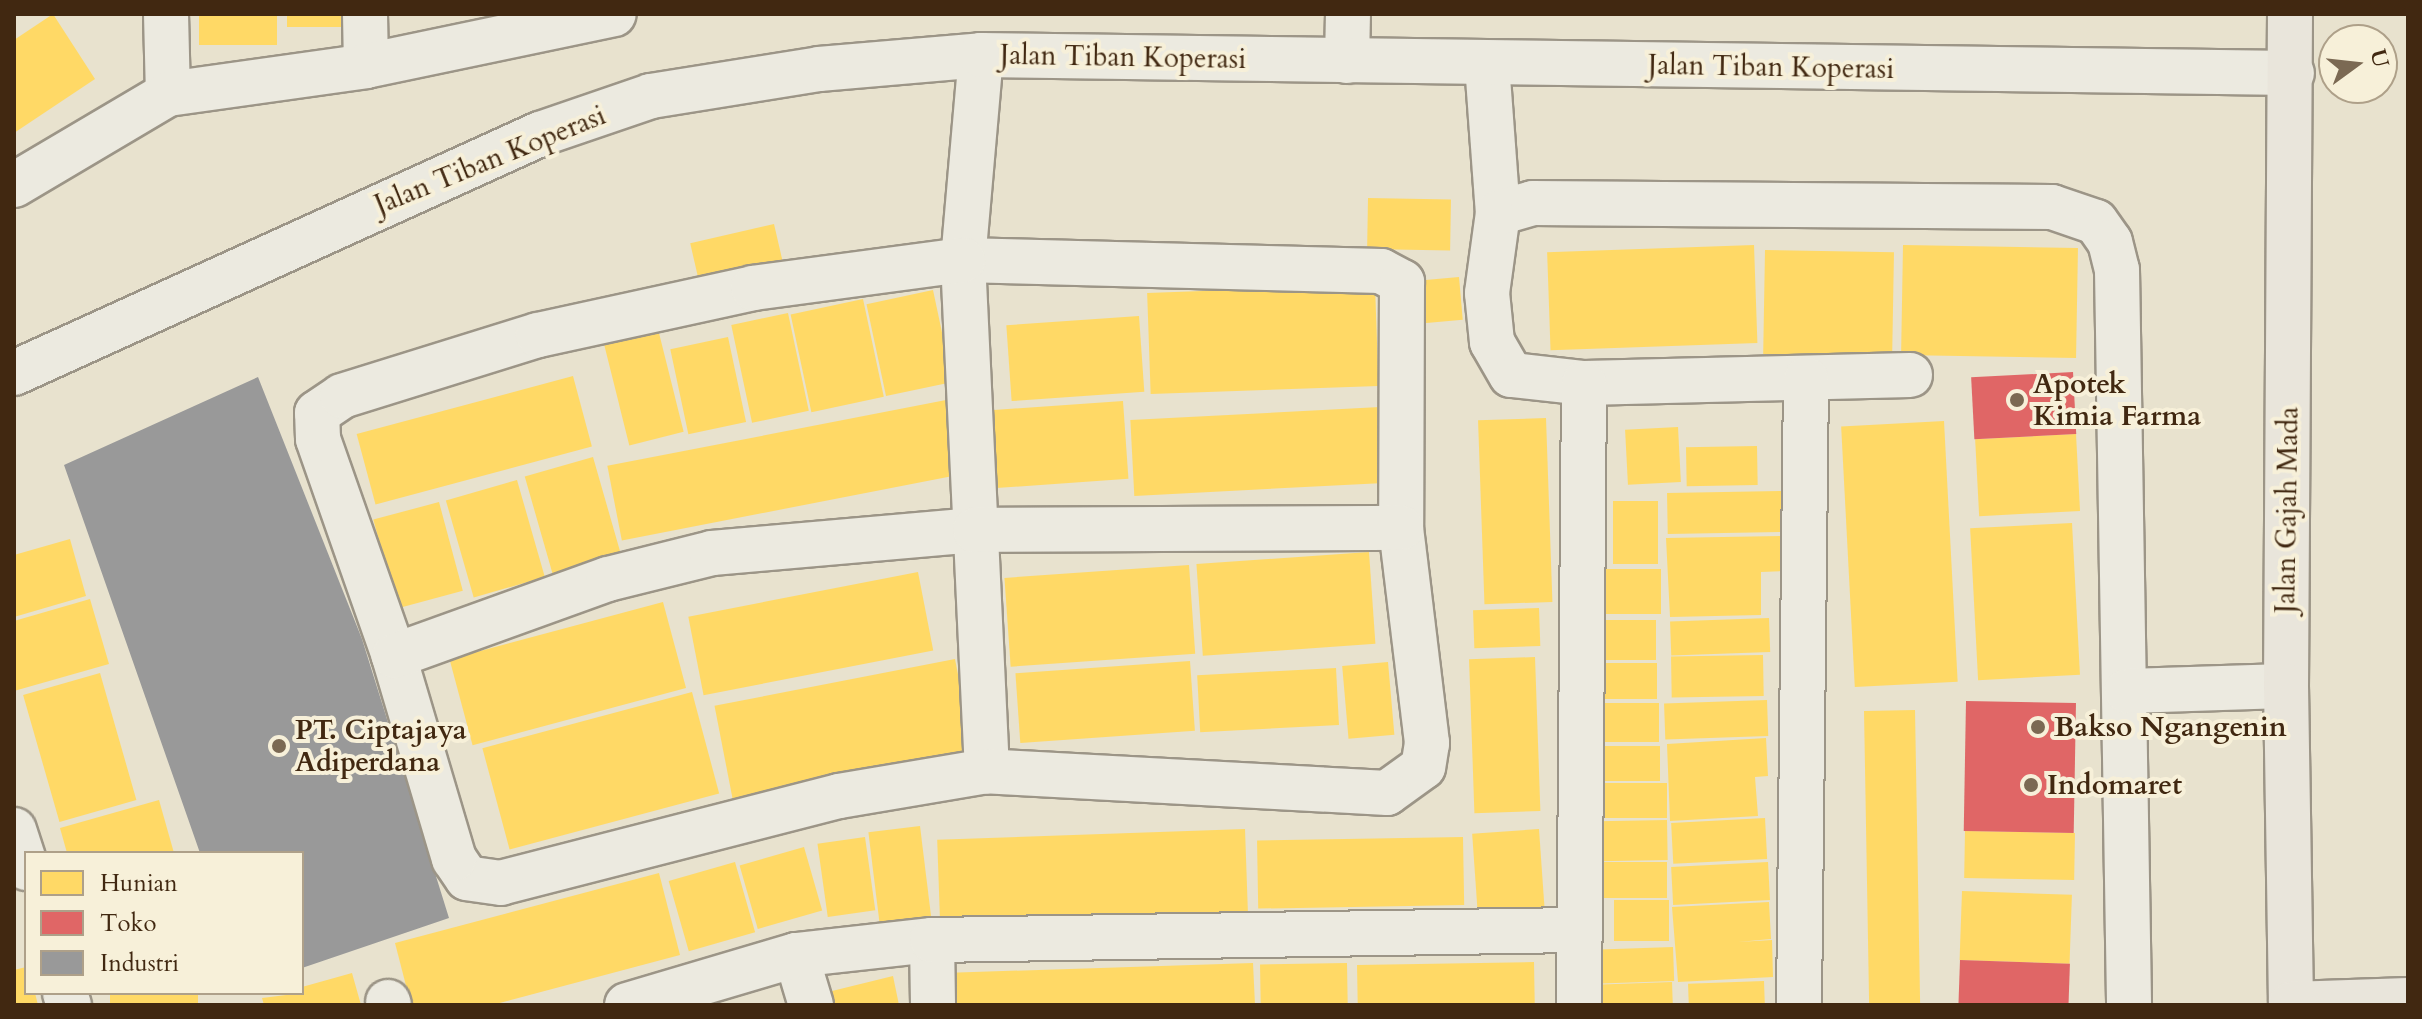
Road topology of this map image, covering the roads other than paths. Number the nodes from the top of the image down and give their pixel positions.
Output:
1 (166, 14) edge
2 (365, 14) edge
3 (614, 14) edge
4 (1348, 14) edge
5 (2290, 14) edge
6 (548, 21) edge
7 (981, 55) junction
8 (1347, 61) junction
9 (1487, 64) junction
10 (366, 66) junction
11 (2292, 73) junction
12 (168, 94) junction
13 (14, 185) edge
14 (1498, 213) junction
15 (963, 260) junction
16 (14, 373) edge
17 (1910, 375) dead end
18 (1806, 379) junction
19 (1584, 383) junction
20 (1401, 528) junction
21 (975, 530) junction
22 (394, 656) junction
23 (2286, 686) junction
24 (2127, 691) junction
25 (987, 771) junction
26 (14, 830) edge
27 (24, 862) edge
28 (1578, 930) junction
29 (932, 940) junction
30 (796, 955) junction
31 (2408, 1000) edge
32 (627, 1005) edge
33 (811, 1005) edge
34 (933, 1005) edge
35 (1579, 1005) edge
36 (1799, 1005) edge
37 (2129, 1005) edge
38 (2291, 1005) edge

1 - 12 street
2 - 10 street
3 - 6 street
4 - 8 street
5 - 11 highway, Jalan Gajah Mada
6 - 10 street
7 - 8 street, Jalan Tiban Koperasi
7 - 15 street
7 - 16 street, Jalan Tiban Koperasi
8 - 9 street, Jalan Tiban Koperasi
9 - 11 street, Jalan Tiban Koperasi
9 - 14 street
10 - 12 street
11 - 23 highway, Jalan Gajah Mada
12 - 13 street
14 - 19 street
14 - 24 street
15 - 20 street
15 - 21 street
15 - 22 street
17 - 18 street
18 - 19 street
18 - 36 street
19 - 28 street
20 - 21 street
20 - 25 street
21 - 22 street
21 - 25 street
22 - 25 street
23 - 24 street
23 - 38 highway, Jalan Gajah Mada
24 - 37 street
26 - 27 street
28 - 29 street
28 - 35 street
29 - 30 street
29 - 34 street
30 - 32 street
30 - 33 street
31 - 38 highway

